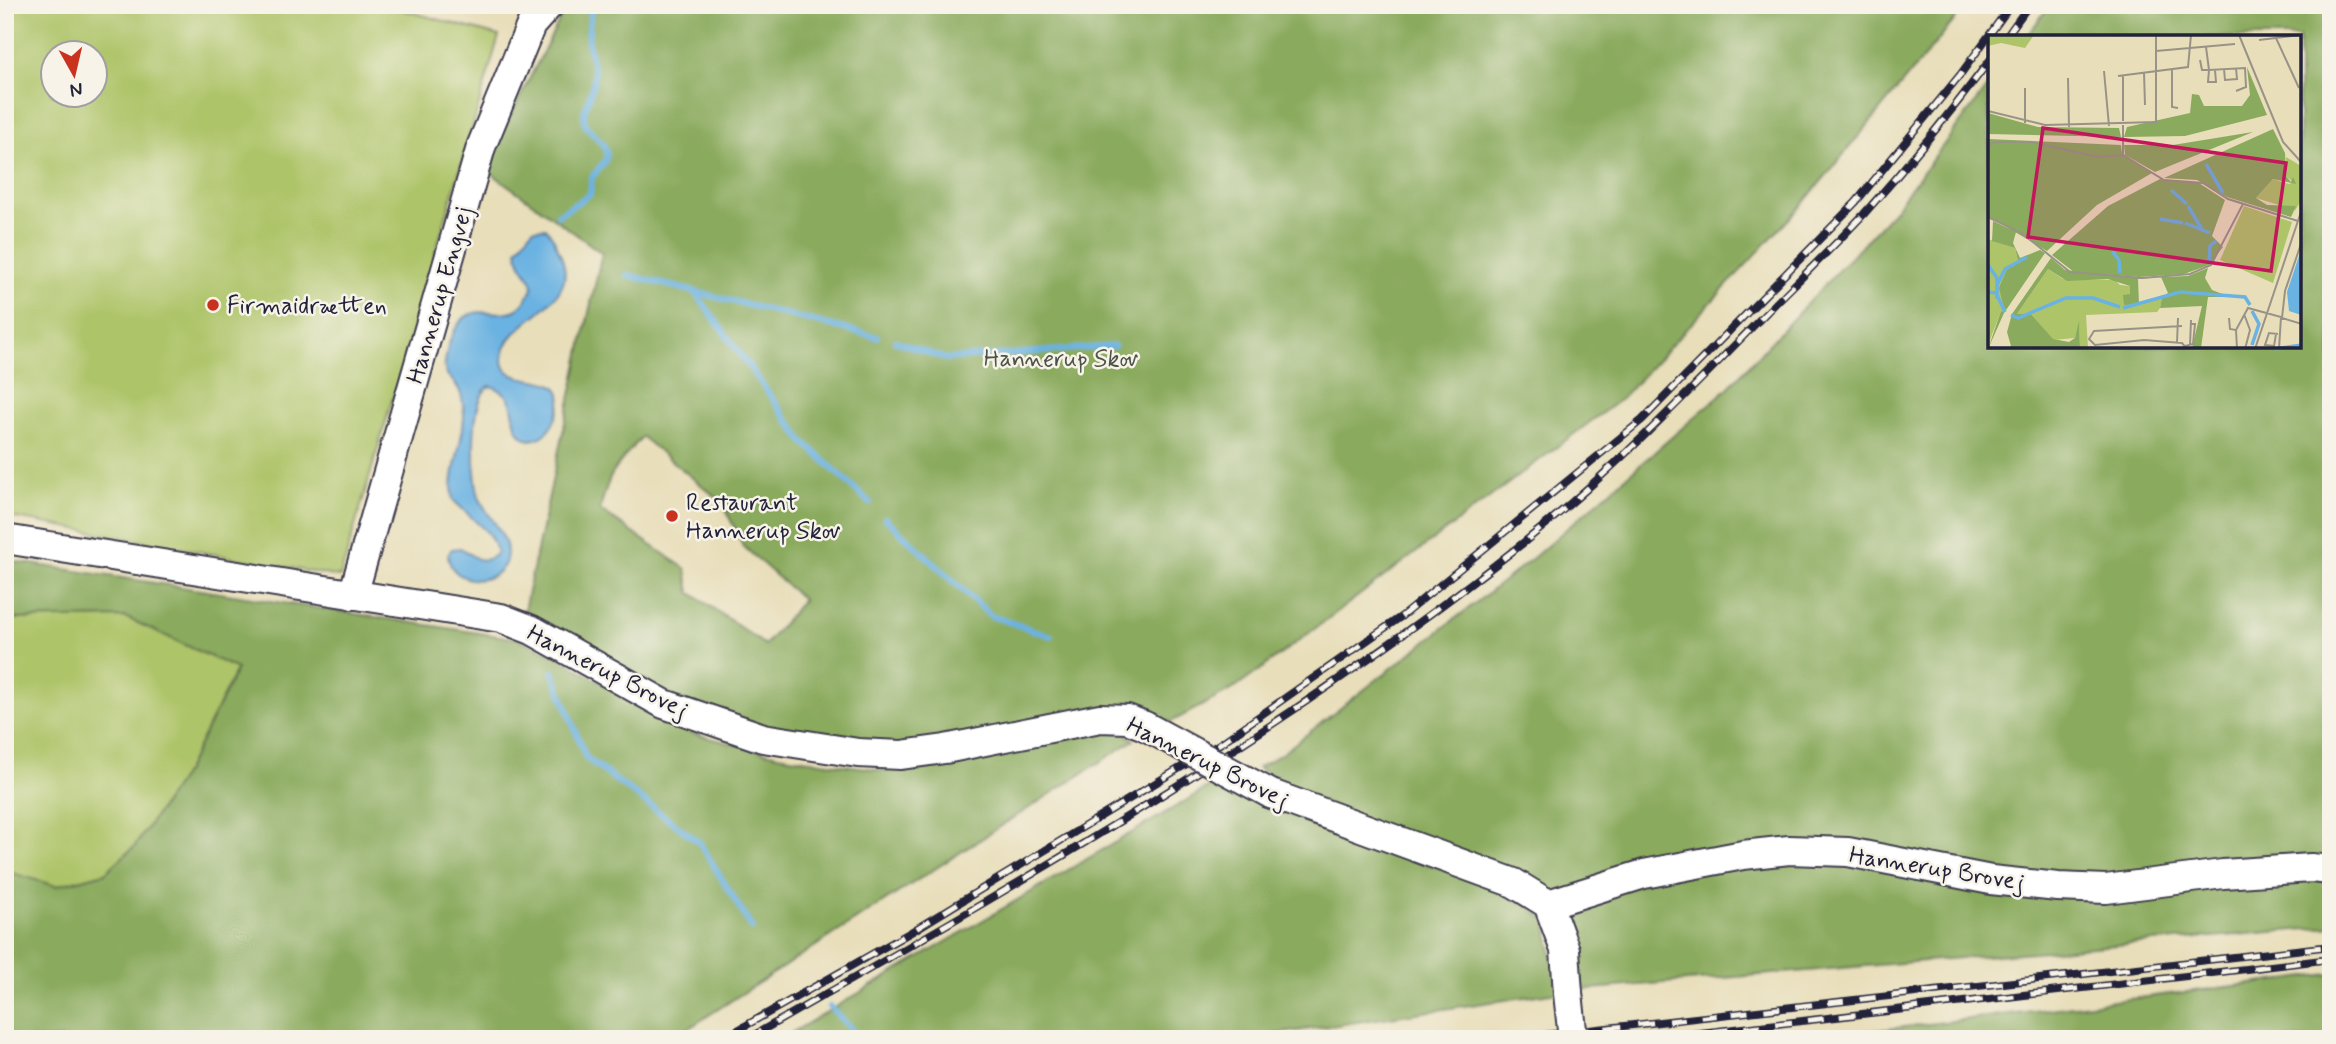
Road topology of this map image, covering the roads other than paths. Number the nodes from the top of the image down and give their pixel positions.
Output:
1 (549, 5) edge
2 (5, 539) edge
3 (353, 595) junction
4 (2331, 870) edge
5 (1549, 904) junction
6 (1573, 1039) edge

1 - 3 street, Hannerup Engvej
2 - 3 street, Hannerup Brovej
3 - 5 street, Hannerup Brovej, bridge
4 - 5 street, Hannerup Brovej
5 - 6 street, bridge

